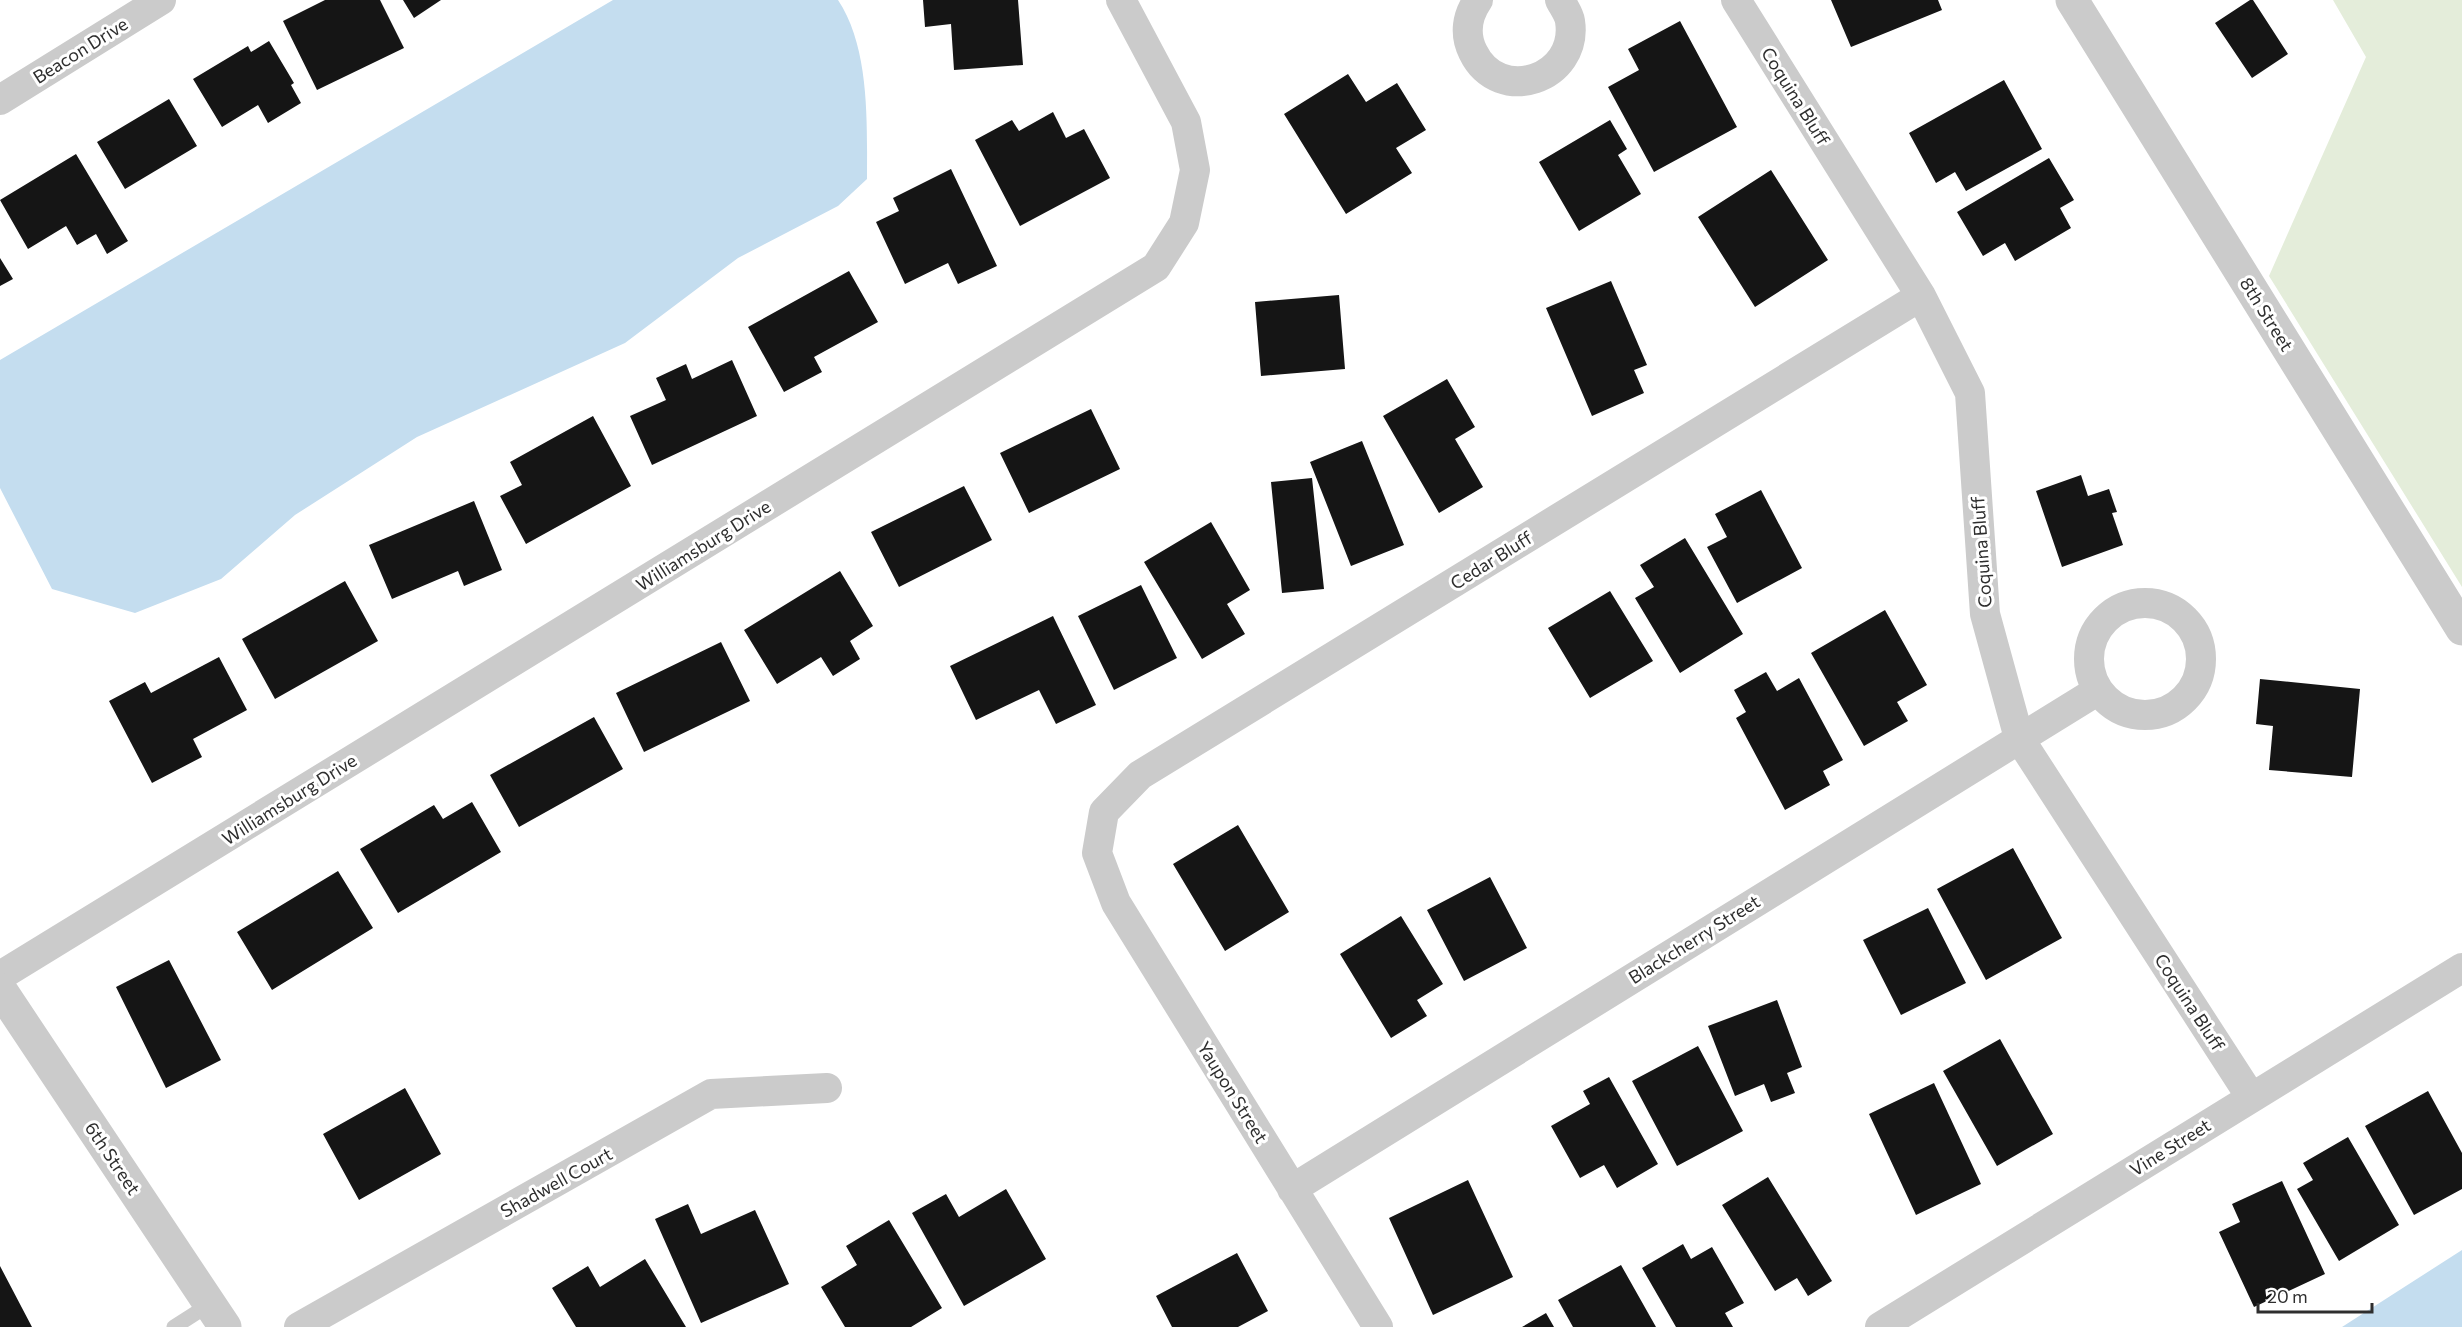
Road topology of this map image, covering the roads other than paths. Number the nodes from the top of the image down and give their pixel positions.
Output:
1 (161, 0) edge
2 (1122, 0) edge
3 (1478, 0) edge
4 (1560, 0) edge
5 (1736, 0) edge
6 (2072, 0) edge
7 (0, 100) edge
8 (1921, 296) junction
9 (2462, 628) edge
10 (2097, 691) dead end
11 (2019, 738) junction
12 (1097, 853) joint
13 (2462, 968) edge
14 (0, 976) edge
15 (0, 989) edge
16 (826, 1088) dead end
17 (2251, 1097) junction
18 (1292, 1189) junction
19 (218, 1316) edge
20 (174, 1327) edge
21 (299, 1327) edge
22 (1377, 1327) edge
23 (1880, 1327) edge

1 - 7 street, Beacon Drive
2 - 14 street, Williamsburg Drive
3 - 4 street
5 - 8 street, Coquina Bluff
6 - 9 street, 8th Street
8 - 11 street, Coquina Bluff
8 - 12 street, Cedar Bluff
10 - 11 street, Blackcherry Street
11 - 17 street, Coquina Bluff
11 - 18 street, Blackcherry Street
12 - 18 street, Yaupon Street
13 - 17 street, Vine Street
15 - 19 street, 6th Street
16 - 21 street, Shadwell Court
17 - 23 street, Vine Street
18 - 22 street, Yaupon Street
19 - 20 lane

